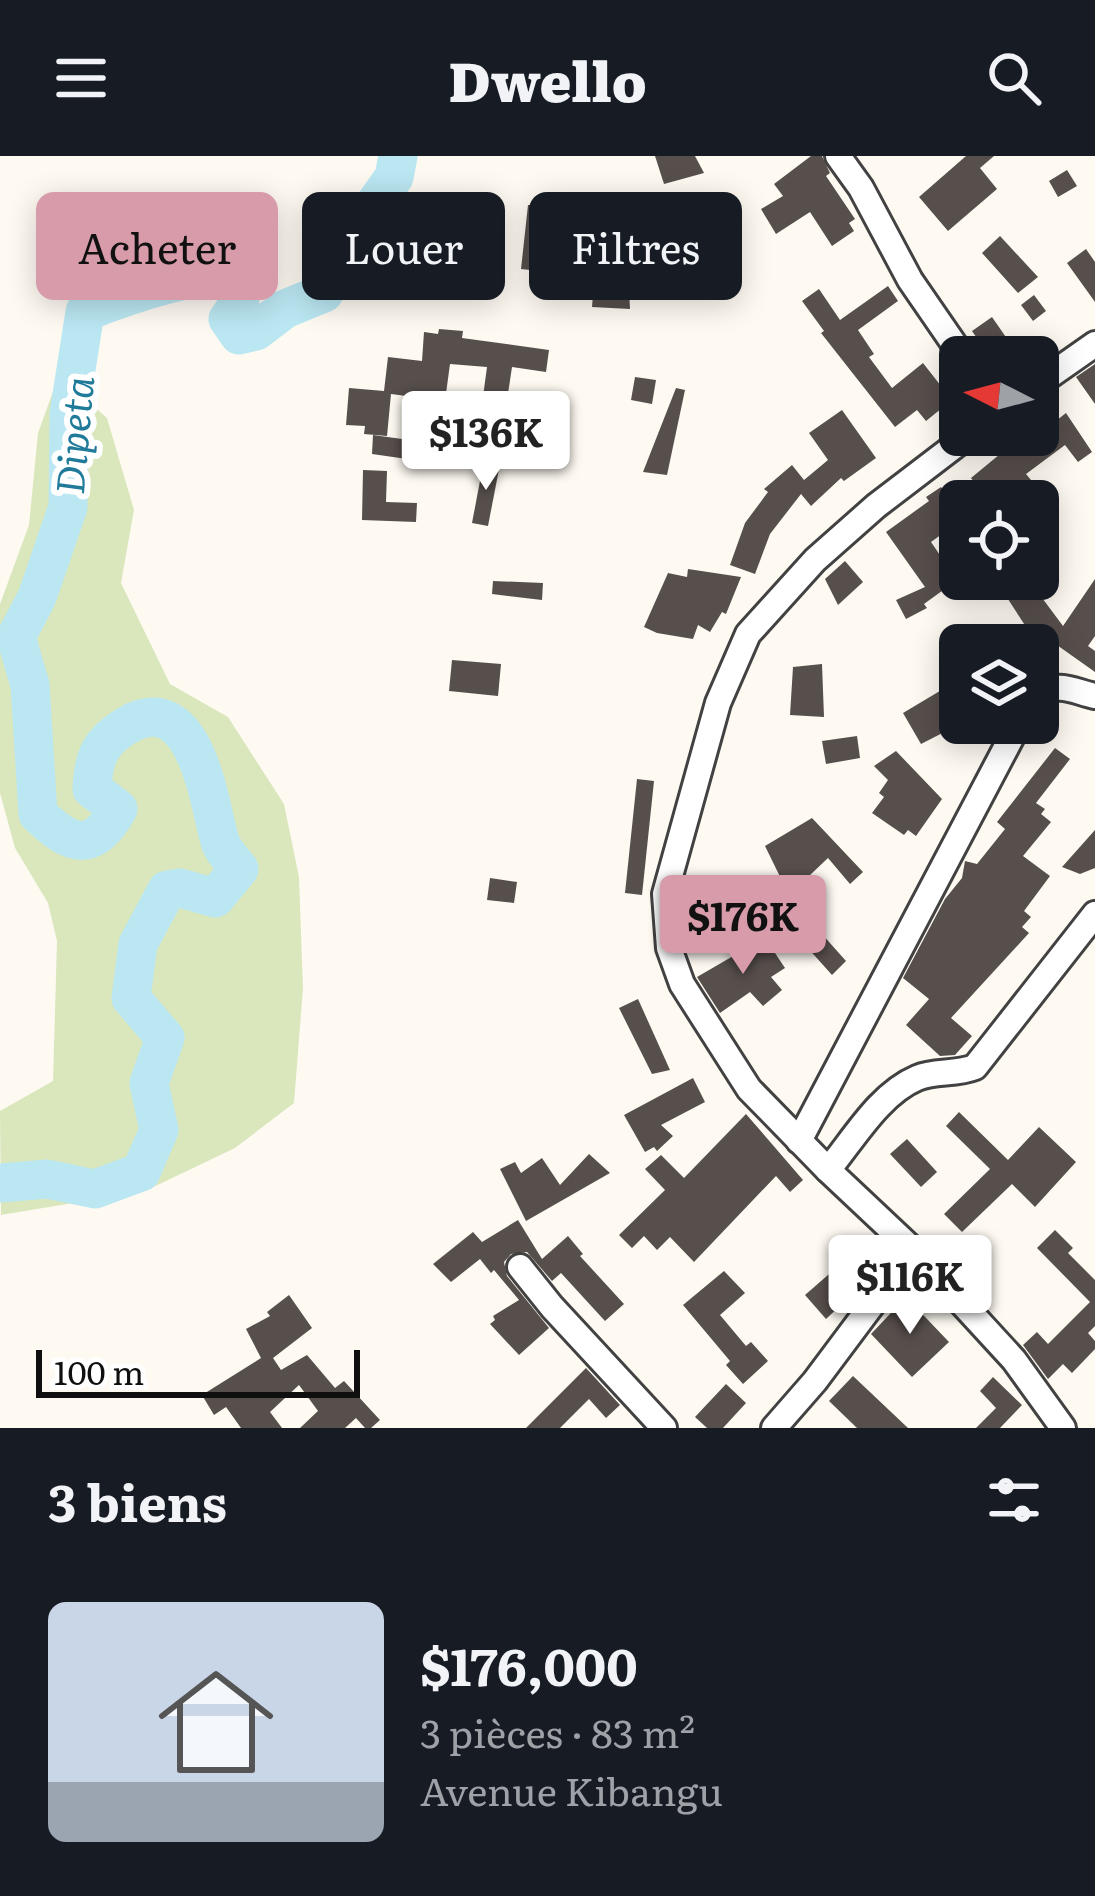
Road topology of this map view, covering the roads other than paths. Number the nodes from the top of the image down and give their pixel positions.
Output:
1 (838, 156) edge
2 (949, 336) edge
3 (1095, 344) edge
4 (1059, 370) edge
5 (941, 456) edge
6 (1059, 686) edge
7 (1095, 696) edge
8 (1008, 744) edge
9 (1095, 914) edge
10 (799, 1141) junction
11 (828, 1171) junction
12 (913, 1250) junction
13 (520, 1267) dead end
14 (664, 1428) edge
15 (773, 1428) edge
16 (1063, 1428) edge

1 - 2 street
3 - 4 street
5 - 10 street
6 - 7 street
8 - 10 street
9 - 11 street
10 - 11 street
11 - 12 street
12 - 15 street
12 - 16 street
13 - 14 street

